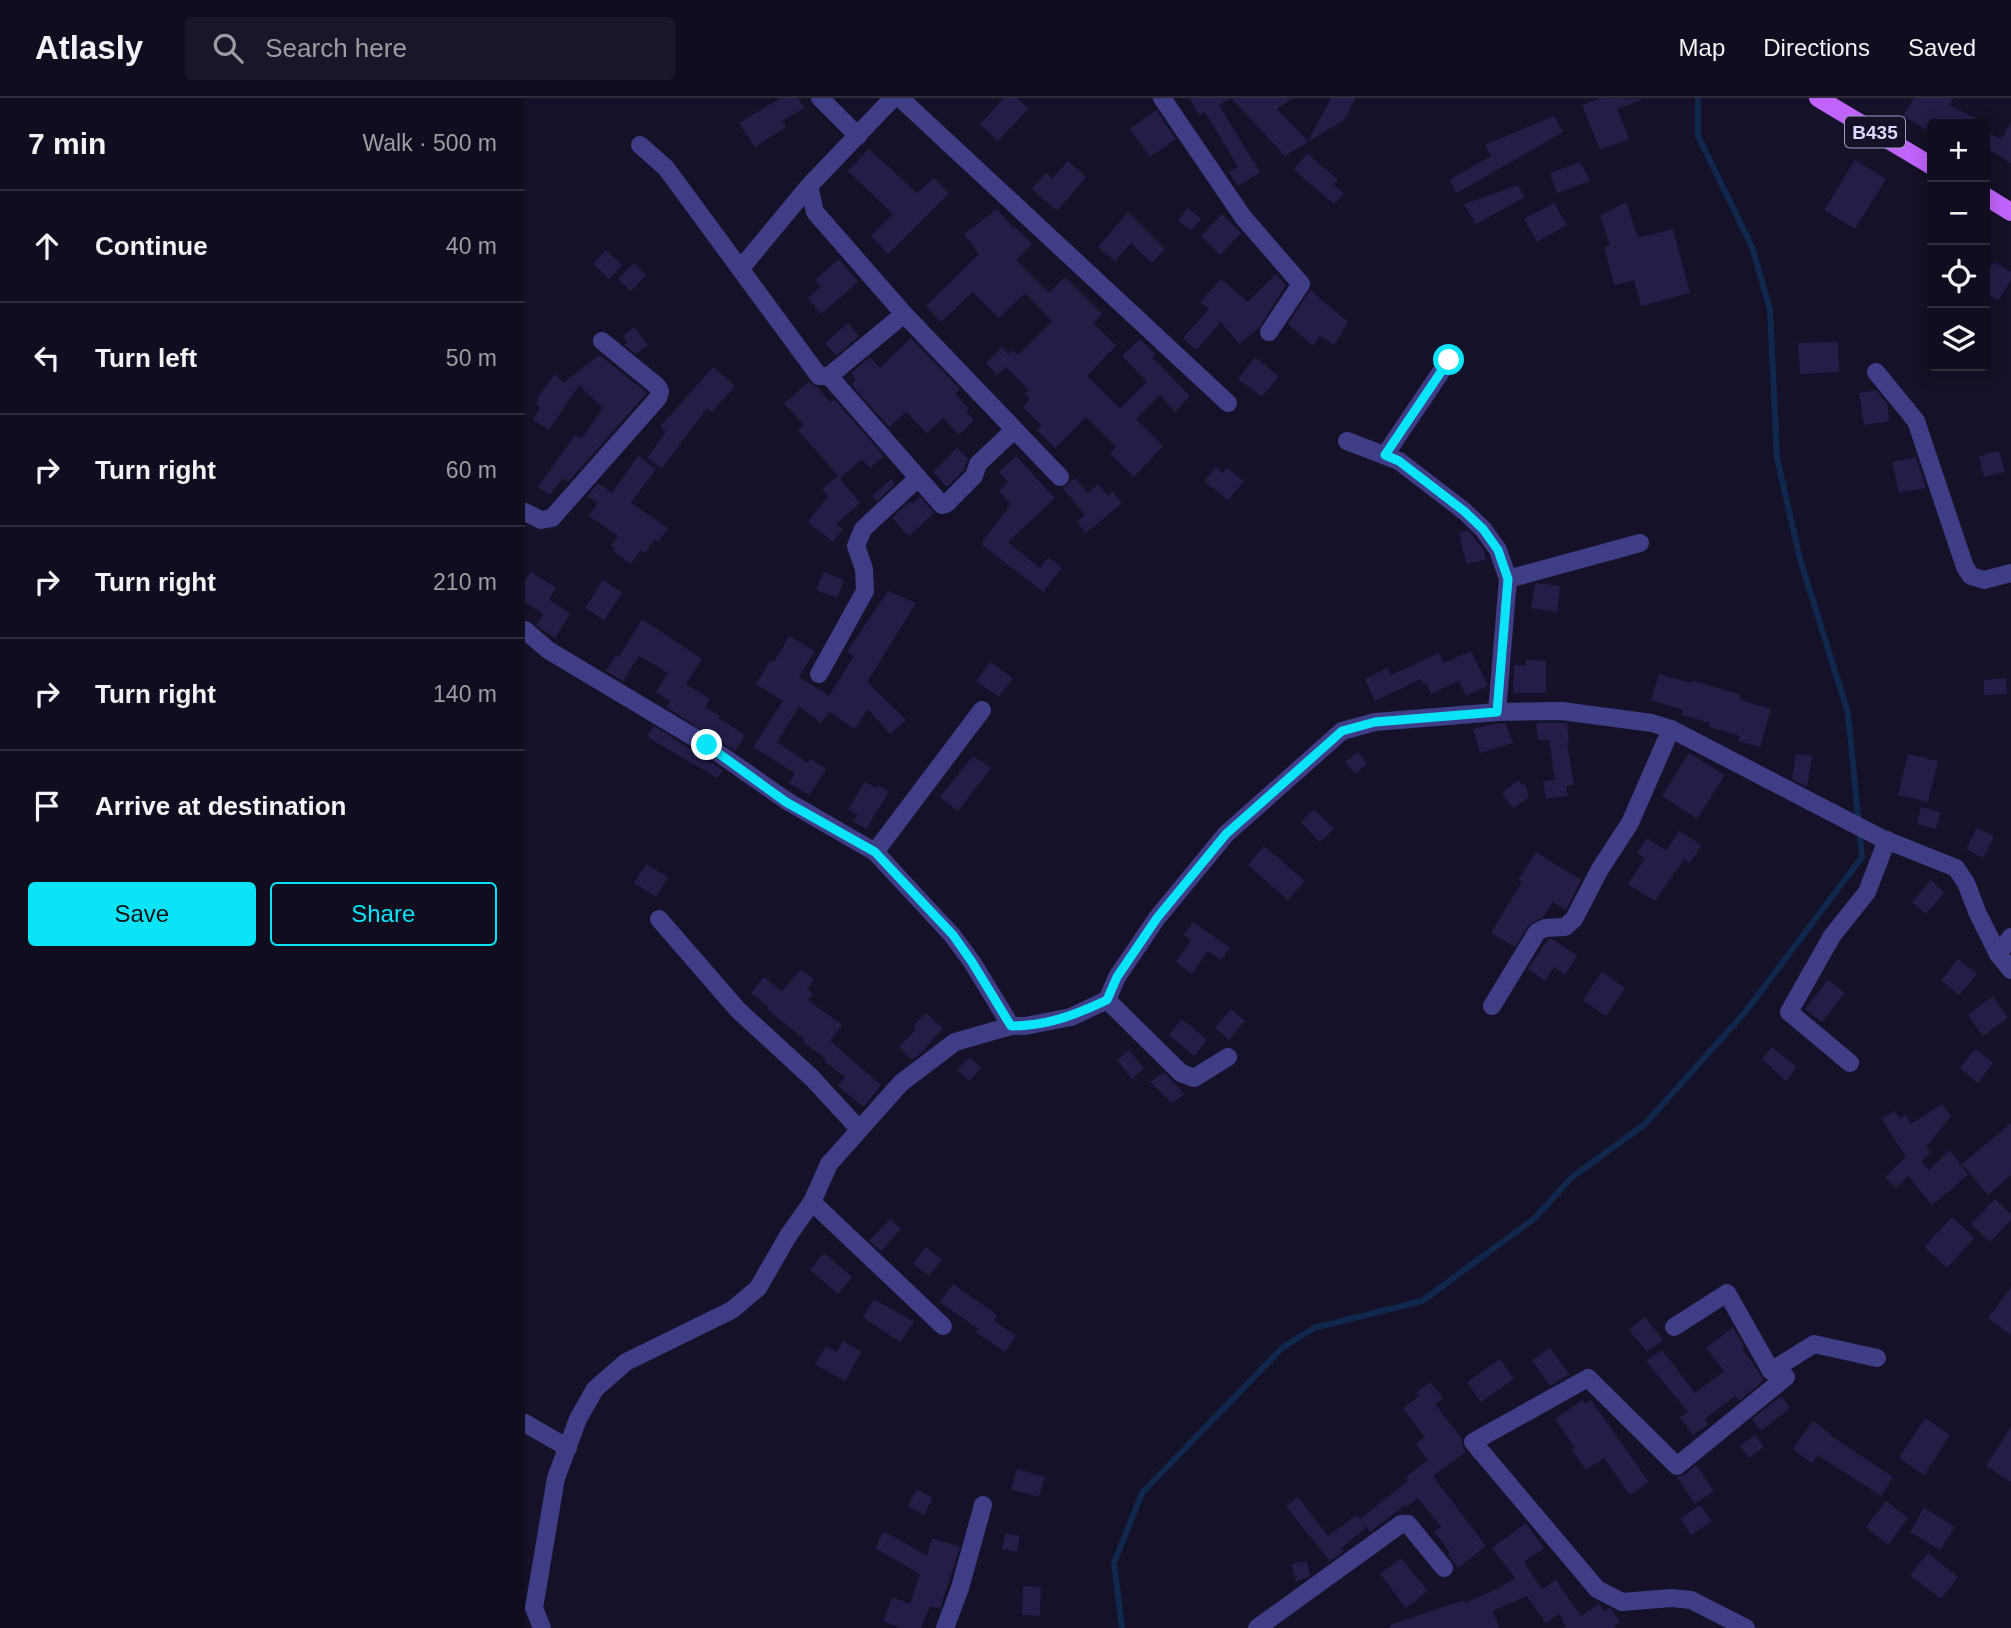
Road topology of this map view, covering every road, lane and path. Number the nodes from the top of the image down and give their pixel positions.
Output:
1 (820, 98) edge
2 (893, 98) edge
3 (900, 98) edge
4 (1163, 98) edge
5 (1818, 98) edge
6 (858, 136) junction
7 (640, 145) dead end
8 (1927, 163) edge
9 (809, 186) junction
10 (1990, 199) edge
11 (2011, 212) edge
12 (742, 269) junction
13 (904, 314) junction
14 (1269, 332) dead end
15 (602, 341) dead end
16 (1449, 360) dead end
17 (1876, 372) dead end
18 (829, 376) junction
19 (1228, 403) dead end
20 (1014, 430) junction
21 (1347, 441) dead end
22 (1385, 455) junction
23 (1060, 477) dead end
24 (917, 479) junction
25 (525, 512) edge
26 (1640, 543) dead end
27 (2011, 573) edge
28 (1508, 579) junction
29 (525, 629) edge
30 (819, 674) dead end
31 (982, 710) dead end
32 (1497, 712) junction
33 (1671, 729) junction
34 (1884, 839) junction
35 (875, 852) junction
36 (659, 919) dead end
37 (2011, 937) edge
38 (1998, 954) junction
39 (2011, 970) edge
40 (1107, 1000) junction
41 (1492, 1006) dead end
42 (1011, 1026) junction
43 (1228, 1058) dead end
44 (1850, 1063) dead end
45 (859, 1129) junction
46 (812, 1202) junction
47 (943, 1326) dead end
48 (1674, 1327) dead end
49 (1877, 1358) dead end
50 (1771, 1371) junction
51 (525, 1423) edge
52 (568, 1448) junction
53 (983, 1505) dead end
54 (1444, 1568) dead end
55 (542, 1628) edge
56 (945, 1628) edge
57 (1257, 1628) edge
58 (1745, 1628) edge

1 - 6 street
2 - 6 street
3 - 19 street
4 - 14 street
5 - 8 main road, B435
6 - 9 street
7 - 12 street
9 - 12 street
9 - 13 street
10 - 11 main road
12 - 18 street
13 - 18 street
13 - 20 street
15 - 25 street
16 - 22 street
17 - 27 street
18 - 24 street
20 - 23 street
20 - 24 street
21 - 22 street
22 - 28 street
24 - 30 street
26 - 28 street
28 - 32 street
29 - 35 street
31 - 35 street
32 - 33 street
32 - 40 street
33 - 34 street
33 - 41 street
34 - 38 street
34 - 44 street
35 - 42 street
36 - 45 street
37 - 38 street
38 - 39 street
40 - 42 street
40 - 43 street
42 - 45 street
45 - 46 street
46 - 47 street
46 - 52 street
48 - 50 street
49 - 50 street
50 - 58 street
51 - 52 street
52 - 55 street
53 - 56 street
54 - 57 street

